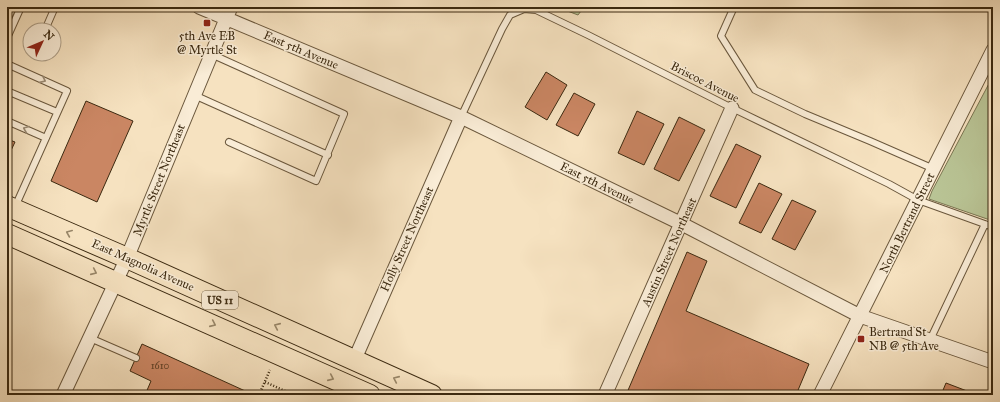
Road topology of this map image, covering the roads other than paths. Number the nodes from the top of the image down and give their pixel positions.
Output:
1 (13, 7) edge
2 (21, 7) edge
3 (55, 7) edge
4 (199, 7) edge
5 (731, 8) edge
6 (228, 13) edge
7 (7, 20) edge
8 (48, 22) edge
9 (7, 38) edge
10 (993, 50) edge
11 (211, 54) junction
12 (7, 64) edge
13 (7, 90) edge
14 (194, 95) junction
15 (732, 108) junction
16 (57, 112) junction
17 (460, 117) junction
18 (7, 121) edge
19 (46, 138) junction
20 (229, 142) dead end
21 (328, 155) junction
22 (934, 169) junction
23 (918, 200) junction
24 (11, 208) edge
25 (682, 224) junction
26 (985, 224) junction
27 (993, 227) edge
28 (7, 234) edge
29 (127, 258) junction
30 (116, 282) junction
31 (860, 316) junction
32 (90, 338) junction
33 (930, 340) junction
34 (136, 358) dead end
35 (354, 361) junction
36 (993, 362) edge
37 (63, 395) edge
38 (370, 395) edge
39 (432, 395) edge
40 (605, 395) edge
41 (820, 395) edge

1 - 7 lane
2 - 9 lane
3 - 8 lane
4 - 6 street, East 5th Avenue
5 - 22 lane
6 - 11 street, Myrtle Street Northeast
6 - 17 street, East 5th Avenue
10 - 22 street, North Bertrand Street
11 - 14 street, Myrtle Street Northeast
11 - 21 lane
12 -> 16 lane
13 - 16 lane
14 - 21 lane
14 - 29 street, Myrtle Street Northeast
15 - 17 lane, Briscoe Avenue
15 - 23 lane, Briscoe Avenue
15 - 25 street, Austin Street Northeast
16 - 19 lane
17 - 25 street, East 5th Avenue
17 - 35 street, Holly Street Northeast
19 -> 18 lane
19 - 24 lane
20 - 21 lane
22 - 23 street, North Bertrand Street
23 - 26 lane, Briscoe Avenue
23 - 31 street, North Bertrand Street
29 -> 24 main road, East Magnolia Avenue / US 11
25 - 31 street, East 5th Avenue
25 - 40 street, Austin Street Northeast
26 - 27 lane, Briscoe Avenue
26 - 33 lane
28 -> 30 main road
29 - 30 street, Myrtle Street Northeast
35 -> 29 main road, East Magnolia Avenue / US 11
30 - 32 street, Myrtle Street Northeast
30 -> 38 main road
31 - 33 street, East 5th Avenue
31 - 41 street, North Bertrand Street
32 - 34 lane
32 - 37 street, Myrtle Street Northeast
33 - 36 street, East 5th Avenue
39 -> 35 main road, East Magnolia Avenue / US 11

